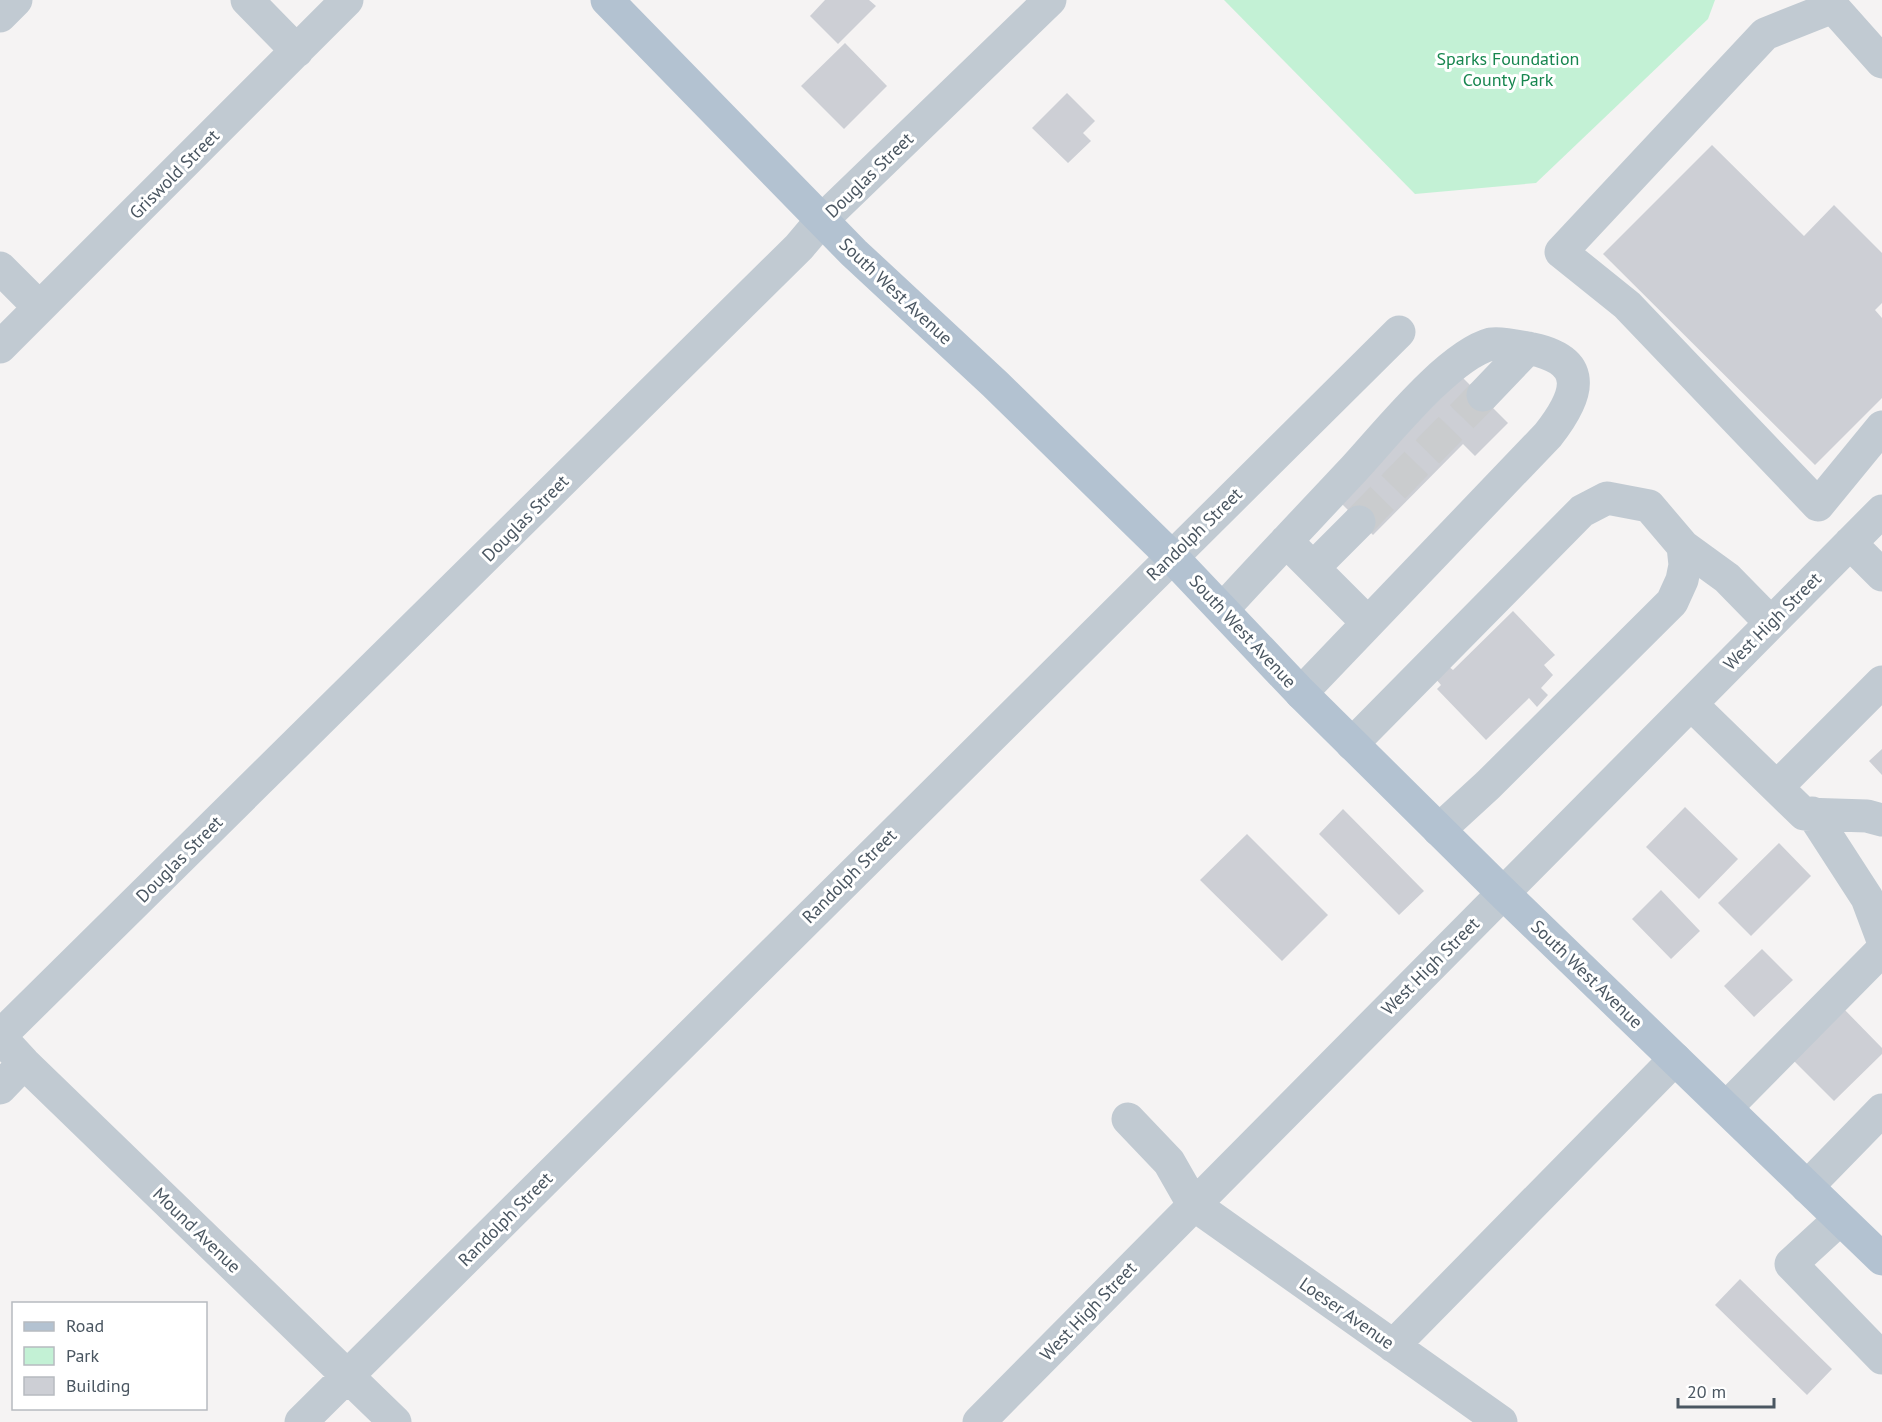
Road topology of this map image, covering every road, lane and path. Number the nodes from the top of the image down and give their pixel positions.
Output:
1 (16, 0) edge
2 (247, 0) edge
3 (347, 0) edge
4 (607, 0) edge
5 (1050, 0) edge
6 (0, 16) edge
7 (297, 51) junction
8 (1882, 62) edge
9 (822, 221) junction
10 (0, 268) edge
11 (39, 307) junction
12 (1399, 332) dead end
13 (0, 347) edge
14 (1528, 348) junction
15 (1483, 395) tunnel mouth
16 (1882, 427) edge
17 (1882, 511) edge
18 (1359, 522) tunnel mouth
19 (1286, 542) junction
20 (1850, 543) junction
21 (1683, 546) junction
22 (1173, 557) junction
23 (1313, 568) junction
24 (1882, 575) edge
25 (1223, 609) junction
26 (1368, 623) junction
27 (1771, 623) junction
28 (1882, 682) edge
29 (1301, 693) junction
30 (1691, 704) junction
31 (1352, 744) junction
32 (1777, 787) junction
33 (1812, 813) junction
34 (1882, 820) edge
35 (1439, 830) junction
36 (1503, 893) junction
37 (1882, 938) edge
38 (1882, 950) edge
39 (0, 1037) edge
40 (1674, 1059) junction
41 (24, 1064) junction
42 (0, 1088) edge
43 (1726, 1108) junction
44 (1128, 1119) dead end
45 (1871, 1121) edge
46 (1807, 1187) junction
47 (1193, 1204) junction
48 (1840, 1219) junction
49 (1882, 1259) edge
50 (1394, 1346) junction
51 (1882, 1358) edge
52 (348, 1375) junction
53 (301, 1422) edge
54 (395, 1422) edge
55 (979, 1422) edge
56 (1501, 1422) edge

1 - 6 street
2 - 7 street
3 - 7 street, Griswold Street
4 - 9 main road, South West Avenue
5 - 9 street, Douglas Street
7 - 11 street, Griswold Street
8 - 16 street
9 - 22 main road, South West Avenue
9 - 39 street, Douglas Street
10 - 11 street
11 - 13 street, Griswold Street
12 - 22 street, Randolph Street
14 - 15 street
14 - 19 street
14 - 26 street
17 - 20 street, West High Street
18 - 23 street
19 - 23 street
19 - 25 street
20 - 24 street
20 - 27 street, West High Street
21 - 27 street
21 - 31 street
21 - 35 street
22 - 25 main road, South West Avenue
22 - 52 street, Randolph Street
23 - 26 street
25 - 29 main road, South West Avenue
26 - 29 street
27 - 30 street, West High Street
28 - 32 street
29 - 31 main road, South West Avenue
30 - 32 street
30 - 36 street, West High Street
31 - 35 main road, South West Avenue
32 - 33 street
33 - 34 street
33 - 37 street
35 - 36 main road, South West Avenue
36 - 40 main road, South West Avenue
36 - 47 street, West High Street
38 - 43 street
39 - 41 street, Mound Avenue
40 - 43 main road, South West Avenue
40 - 50 street
41 - 42 street
41 - 52 street, Mound Avenue
43 - 46 main road, South West Avenue
44 - 47 street
45 - 46 street
46 - 48 main road, South West Avenue
47 - 50 street, Loeser Avenue
47 - 55 street, West High Street
48 - 49 main road, South West Avenue
48 - 51 street
50 - 56 street, Loeser Avenue
52 - 53 street, Randolph Street
52 - 54 street, Mound Avenue

